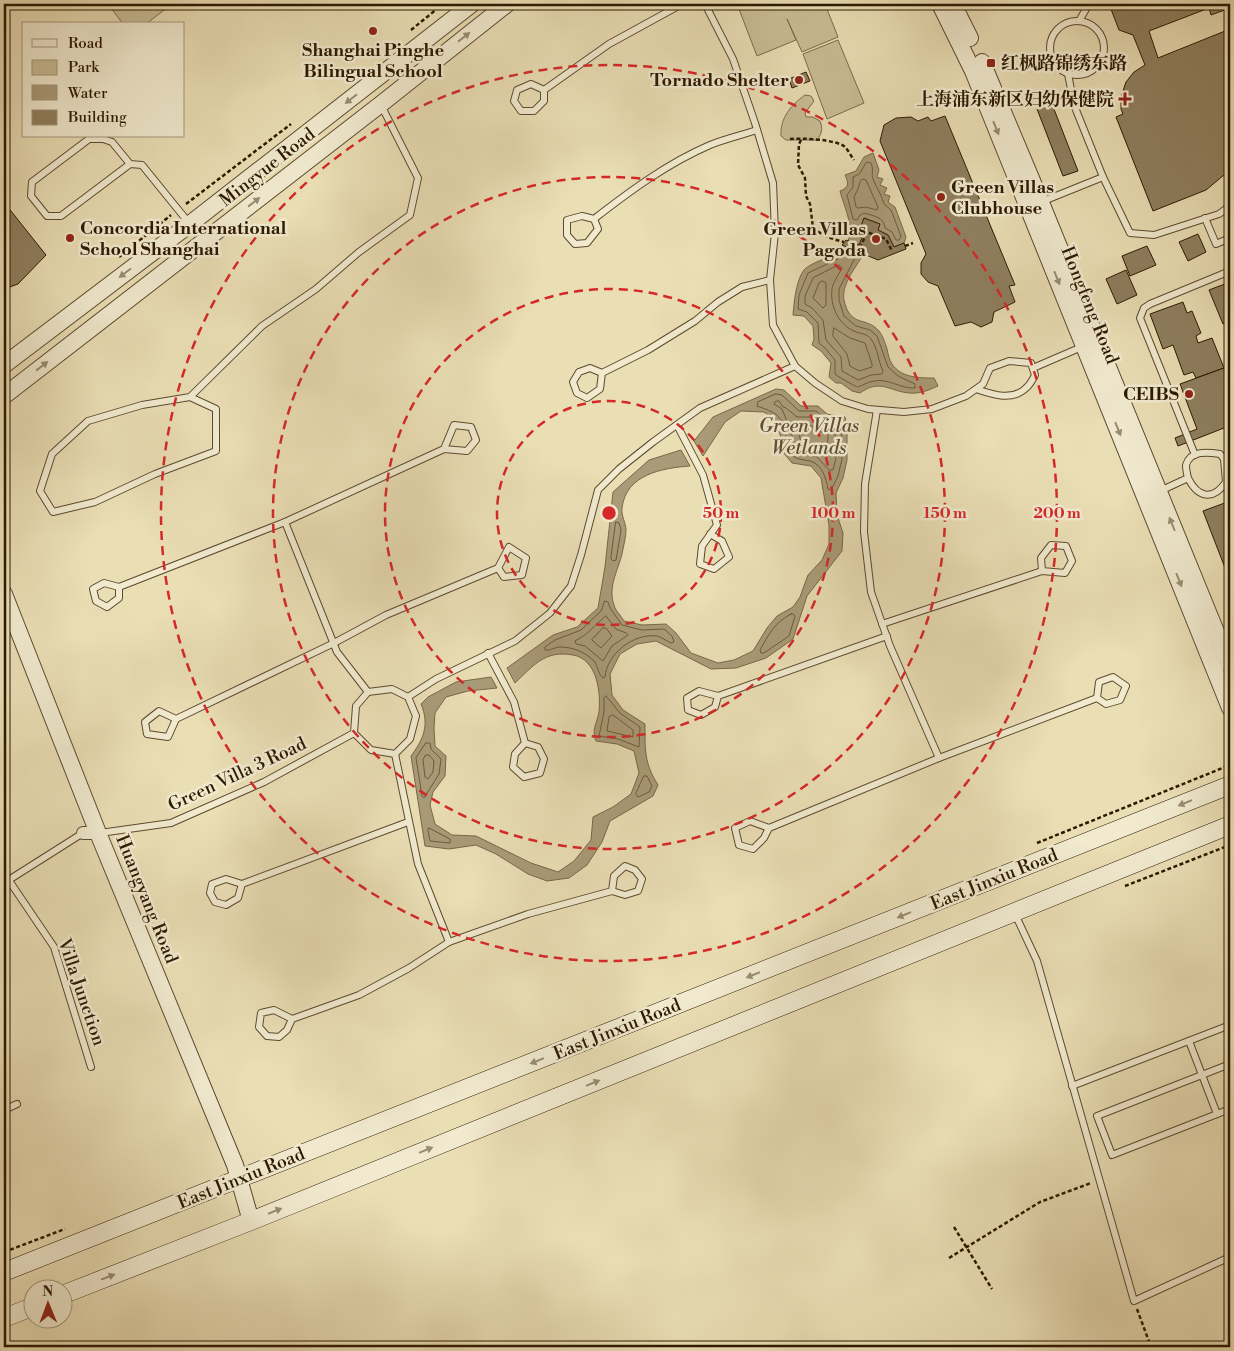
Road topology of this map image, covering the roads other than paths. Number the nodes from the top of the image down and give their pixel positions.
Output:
1 (472, 4) edge
2 (507, 4) edge
3 (682, 4) edge
4 (705, 4) edge
5 (940, 4) edge
6 (953, 4) edge
7 (1091, 4) edge
8 (1079, 21) junction
9 (1068, 74) junction
10 (544, 90) junction
11 (381, 104) junction
12 (757, 130) junction
13 (130, 164) junction
14 (1103, 177) junction
15 (1034, 204) junction
16 (1230, 206) edge
17 (1206, 218) junction
18 (594, 219) junction
19 (190, 224) junction
20 (1230, 238) edge
21 (1230, 271) edge
22 (770, 280) junction
23 (1084, 346) junction
24 (4, 365) edge
25 (795, 366) junction
26 (1033, 368) junction
27 (602, 373) junction
28 (976, 389) junction
29 (4, 396) edge
30 (190, 397) junction
31 (877, 410) junction
32 (677, 425) junction
33 (444, 449) junction
34 (1195, 455) junction
35 (1188, 478) junction
36 (1159, 491) junction
37 (284, 522) junction
38 (710, 534) junction
39 (498, 568) junction
40 (1042, 571) junction
41 (119, 587) dead end
42 (4, 594) edge
43 (882, 624) junction
44 (886, 636) junction
45 (334, 643) junction
46 (488, 653) junction
47 (1230, 666) edge
48 (368, 692) junction
49 (718, 696) junction
50 (408, 697) junction
51 (1097, 698) junction
52 (1230, 708) edge
53 (176, 719) junction
54 (354, 733) junction
55 (525, 742) junction
56 (395, 754) junction
57 (939, 758) junction
58 (1230, 785) edge
59 (408, 822) junction
60 (1230, 825) edge
61 (769, 828) junction
62 (91, 833) junction
63 (6, 881) edge
64 (242, 884) junction
65 (612, 891) junction
66 (1014, 913) junction
67 (449, 942) junction
68 (292, 1019) junction
69 (1230, 1025) edge
70 (1189, 1041) junction
71 (1230, 1064) edge
72 (91, 1066) dead end
73 (1202, 1075) junction
74 (1072, 1086) junction
75 (17, 1104) dead end
76 (1230, 1109) edge
77 (4, 1110) edge
78 (1218, 1114) junction
79 (240, 1179) junction
80 (251, 1221) junction
81 (1230, 1256) edge
82 (4, 1272) edge
83 (72, 1291) edge
84 (22, 1310) edge
85 (4, 1318) edge

1 -> 19 street, Mingyue Road
11 -> 2 street, Mingyue Road
3 - 10 lane
4 - 12 lane
5 -> 15 street, Hongfeng Road
6 - 15 street, Hongfeng Road
7 - 8 lane
8 - 9 lane
8 - 9 lane
9 - 14 lane
10 - 10 lane
29 -> 11 street, Mingyue Road
11 - 30 lane
12 - 18 lane
12 - 22 lane
13 - 13 lane
13 - 19 lane
14 - 15 lane
14 - 17 lane
15 -> 23 street, Hongfeng Road
15 - 36 street, Hongfeng Road
16 - 17 lane
17 - 20 lane
18 - 18 lane
19 -> 24 street, Mingyue Road
21 - 34 lane
22 - 25 lane
22 - 27 lane
23 - 26 lane
23 -> 52 street, Hongfeng Road
25 - 31 lane
25 - 32 lane
26 - 28 lane
26 - 28 lane
27 - 27 lane
28 - 31 lane
30 - 30 lane
31 - 43 lane
32 - 38 lane
32 - 46 lane
33 - 33 lane
33 - 37 lane
34 - 35 lane
34 - 35 lane
35 - 36 lane
47 -> 36 street, Hongfeng Road
37 - 41 lane
37 - 45 lane
38 - 38 lane
39 - 39 lane
39 - 45 lane
40 - 40 lane
40 - 43 lane
42 - 62 street, Huangyang Road
43 - 44 lane
44 - 49 lane
44 - 57 lane
45 - 48 lane
45 - 53 lane
46 - 50 lane
46 - 55 lane
48 - 50 lane
48 - 54 lane
49 - 49 lane
50 - 56 lane
51 - 51 lane
51 - 57 lane
53 - 53 lane
54 - 56 lane
54 - 62 lane, Green Villa 3 Road
55 - 55 lane
56 - 59 lane
57 - 61 lane
58 -> 79 main road, East Jinxiu Road
59 - 64 lane
59 - 67 lane
60 - 66 main road
61 - 61 lane
62 - 63 lane
62 - 79 street, Huangyang Road
63 - 72 lane, Villa Junction
64 - 64 lane
65 - 65 lane
65 - 67 lane
66 - 74 lane
80 -> 66 main road
67 - 68 lane
68 - 68 lane
69 - 70 lane
70 - 73 lane
70 - 74 lane
71 - 73 lane
73 - 78 lane
73 - 78 lane
74 - 81 lane
75 - 77 lane
76 - 78 lane
79 - 80 street, Huangyang Road
79 - 82 main road, East Jinxiu Road
83 -> 80 main road
84 - 85 main road

